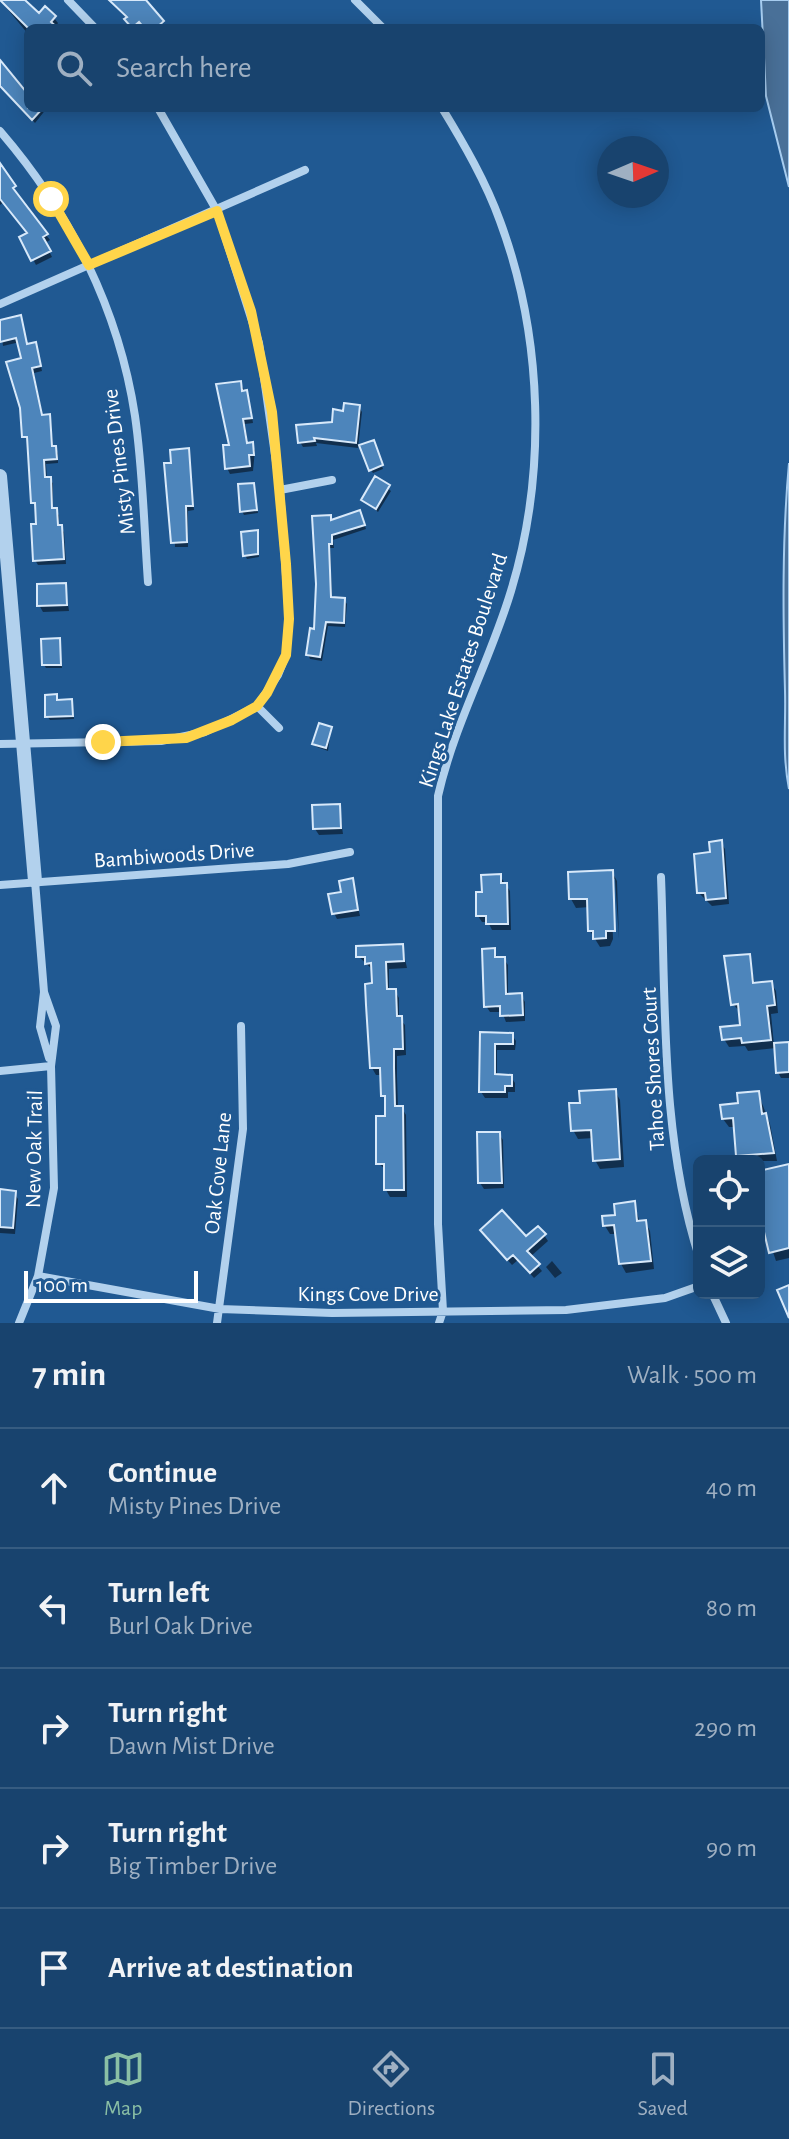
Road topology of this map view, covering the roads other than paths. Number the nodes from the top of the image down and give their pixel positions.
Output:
1 (68, 0) edge
2 (355, 0) edge
3 (91, 24) edge
4 (379, 24) edge
5 (160, 112) edge
6 (444, 112) edge
7 (0, 131) edge
8 (305, 170) dead end
9 (217, 211) junction
10 (89, 265) junction
11 (0, 304) edge
12 (0, 476) edge
13 (332, 480) dead end
14 (280, 490) junction
15 (148, 582) dead end
16 (5, 603) edge
17 (257, 706) junction
18 (279, 728) dead end
19 (21, 742) junction
20 (0, 744) edge
21 (350, 852) dead end
22 (661, 877) dead end
23 (35, 881) junction
24 (0, 885) edge
25 (44, 992) junction
26 (241, 1026) dead end
27 (51, 1066) junction
28 (0, 1071) edge
29 (693, 1232) edge
30 (38, 1276) junction
31 (693, 1288) edge
32 (715, 1299) edge
33 (220, 1309) junction
34 (443, 1311) junction
35 (19, 1323) edge
36 (217, 1323) edge
37 (439, 1323) edge
38 (450, 1323) edge
39 (726, 1323) edge

1 - 3 street
2 - 4 street
5 - 9 street
6 - 34 street, Kings Lake Estates Boulevard
7 - 10 street, Misty Pines Drive
8 - 9 street
9 - 10 street
9 - 14 street
10 - 11 street
10 - 15 street, Misty Pines Drive
12 - 16 street
13 - 14 street
14 - 17 street
16 - 19 street
17 - 18 street
17 - 19 street
19 - 20 street
19 - 23 street
21 - 23 street, Bambiwoods Drive
22 - 29 street, Tahoe Shores Court
23 - 24 street, Bambiwoods Drive
23 - 25 street
25 - 27 street, New Oak Trail
25 - 27 street, New Oak Trail
26 - 33 street, Oak Cove Lane
27 - 28 street
27 - 30 street, New Oak Trail
30 - 33 street, Kings Cove Drive
30 - 35 street, New Oak Trail
31 - 34 street, Kings Cove Drive
32 - 39 street
33 - 34 street, Kings Cove Drive
33 - 36 street, Oak Cove Lane
34 - 37 street, Kings Lake Estates Boulevard
34 - 38 street, Kings Lake Estates Boulevard

